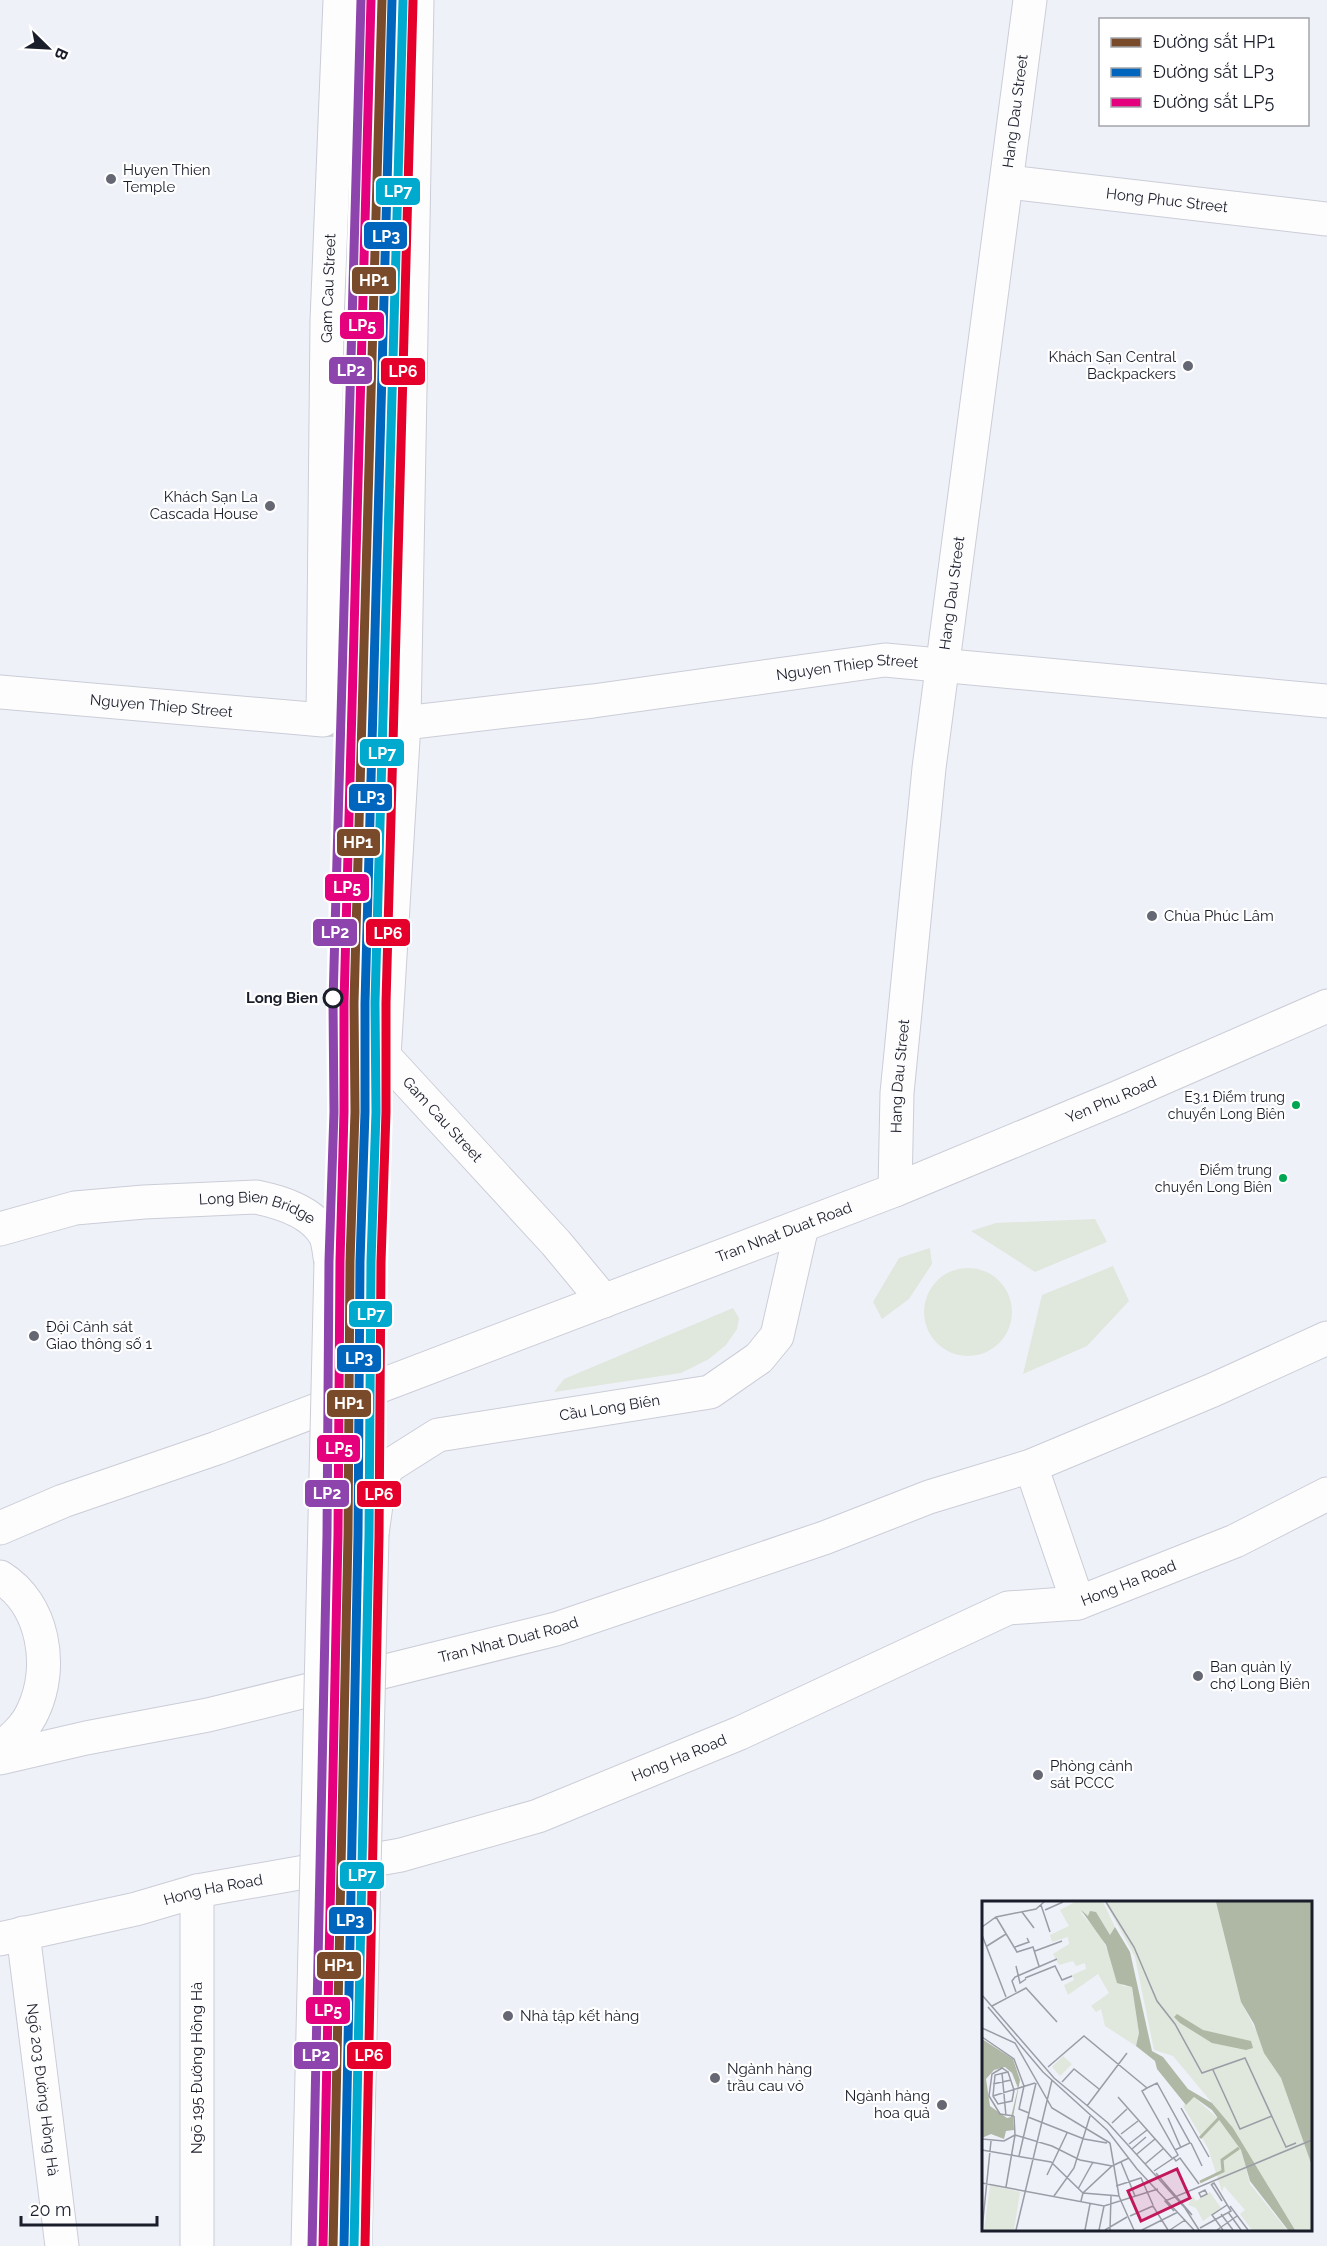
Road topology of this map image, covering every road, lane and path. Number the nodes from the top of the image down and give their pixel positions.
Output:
1 (340, 0) edge
2 (417, 0) edge
3 (1030, 0) edge
4 (1008, 182) junction
5 (1327, 219) edge
6 (942, 666) junction
7 (0, 692) edge
8 (1327, 701) edge
9 (323, 720) joint
10 (404, 723) junction
11 (1327, 1006) edge
12 (895, 1190) junction
13 (802, 1226) junction
14 (0, 1229) edge
15 (604, 1301) junction
16 (1327, 1338) edge
17 (1016, 1469) junction
18 (1327, 1494) edge
19 (0, 1528) edge
20 (0, 1577) edge
21 (1078, 1603) junction
22 (0, 1749) edge
23 (0, 1758) edge
24 (197, 1891) junction
25 (11, 1936) edge
26 (62, 2246) edge
27 (196, 2246) edge
28 (308, 2246) edge
29 (355, 2246) edge

1 - 9 street, Gam Cau Street
2 - 10 street, Gam Cau Street
3 - 4 street, Hang Dau Street
4 - 5 street, Hong Phuc Street
4 - 6 street, Hang Dau Street
6 - 8 street, Nguyen Thiep Street
6 - 10 street, Nguyen Thiep Street
6 - 12 street, Hang Dau Street
7 - 9 street, Nguyen Thiep Street
10 - 15 street, Gam Cau Street
11 - 12 street, Yen Phu Road
12 - 13 street, Tran Nhat Duat Road
13 - 15 street, Tran Nhat Duat Road
13 - 29 street, Cầu Long Biên, bridge
14 - 28 street, Long Bien Bridge, bridge
15 - 19 street, Tran Nhat Duat Road
16 - 17 street
17 - 21 street
17 - 23 street, Tran Nhat Duat Road
18 - 21 street, Hong Ha Road
20 - 22 street
21 - 24 street, Hong Ha Road
24 - 25 street, Hong Ha Road
24 - 27 street, Ngõ 195 Đường Hồng Hà
25 - 26 street, Ngõ 203 Đường Hồng Hà

